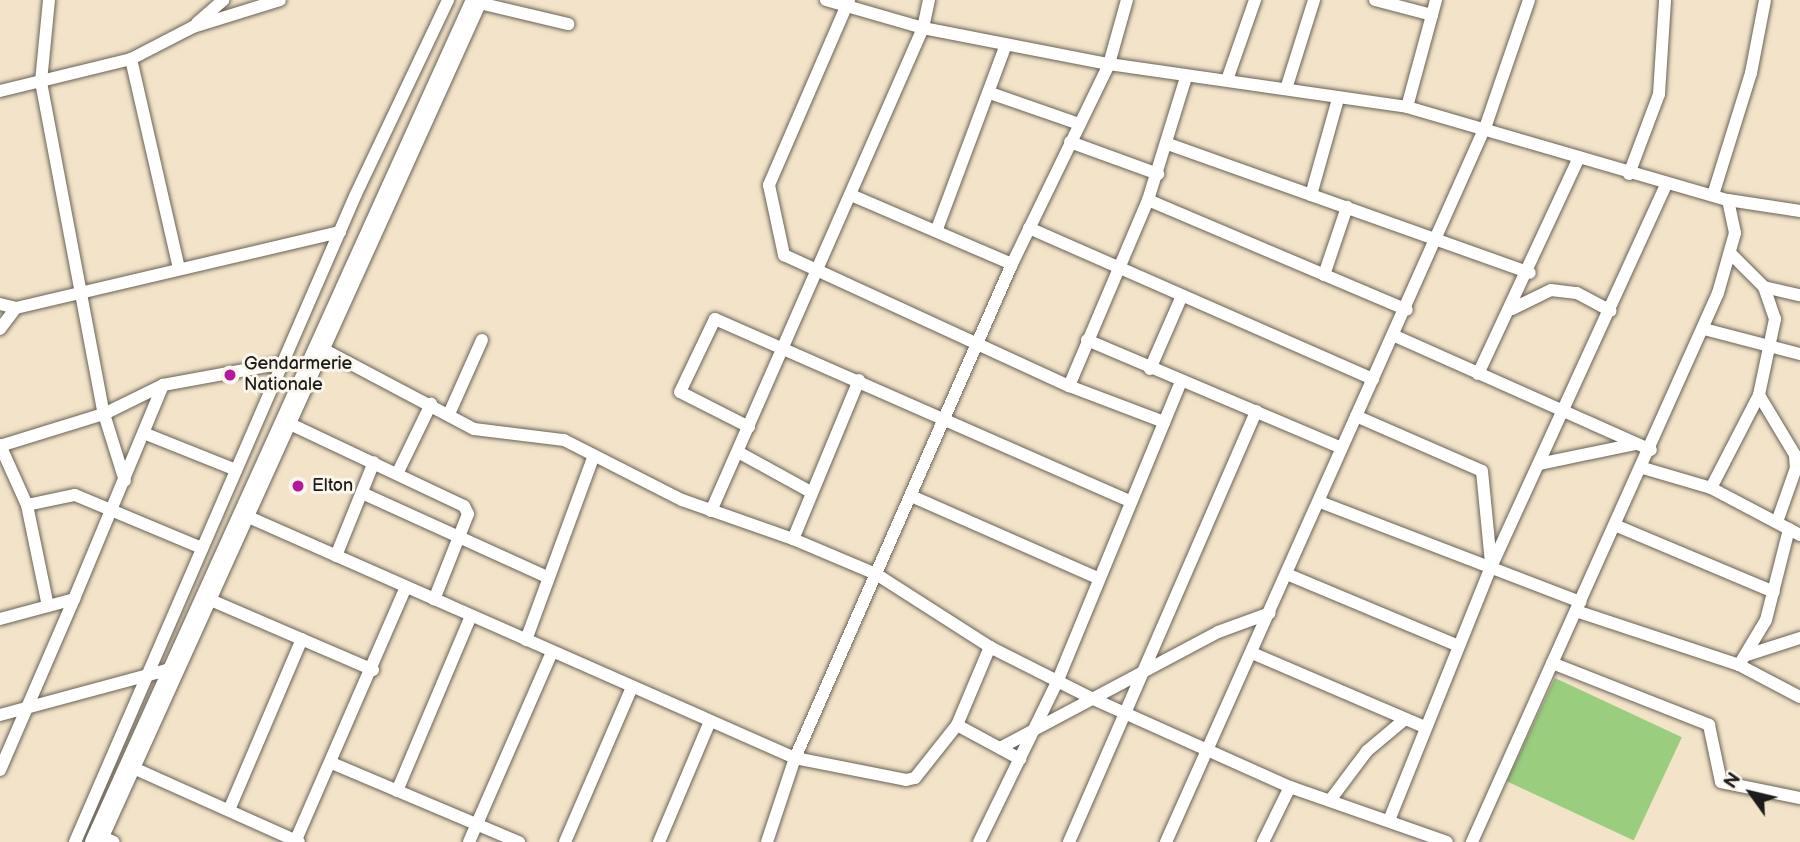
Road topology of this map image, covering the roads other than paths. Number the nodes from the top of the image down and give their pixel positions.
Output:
1 (49, 0) edge
2 (223, 0) edge
3 (280, 0) edge
4 (449, 0) edge
5 (826, 0) edge
6 (929, 0) edge
7 (1126, 0) edge
8 (1255, 0) edge
9 (1314, 0) edge
10 (1375, 0) edge
11 (1436, 0) edge
12 (1529, 0) edge
13 (1665, 0) edge
14 (1765, 0) edge
15 (476, 1) edge
16 (849, 3) edge
17 (1432, 15) junction
18 (568, 24) dead end
19 (193, 27) junction
20 (923, 28) junction
21 (1006, 44) junction
22 (131, 59) junction
23 (1109, 64) junction
24 (1186, 77) junction
25 (1227, 80) junction
26 (41, 82) junction
27 (1286, 89) junction
28 (0, 91) edge
29 (990, 93) junction
30 (1338, 99) junction
31 (1407, 107) junction
32 (1079, 124) junction
33 (1486, 125) junction
34 (1070, 142) junction
35 (1168, 144) junction
36 (1579, 157) junction
37 (1158, 174) junction
38 (1629, 174) junction
39 (1665, 187) junction
40 (851, 194) junction
41 (1311, 195) junction
42 (1713, 195) junction
43 (1148, 200) junction
44 (1728, 200) junction
45 (1347, 207) junction
46 (1800, 211) edge
47 (1029, 228) junction
48 (937, 229) junction
49 (340, 232) junction
50 (1437, 239) junction
51 (1732, 255) junction
52 (1012, 264) junction
53 (179, 268) junction
54 (818, 270) junction
55 (1118, 270) junction
56 (1530, 273) junction
57 (1324, 275) junction
58 (1764, 287) junction
59 (83, 292) junction
60 (1800, 295) edge
61 (1181, 298) junction
62 (0, 304) edge
63 (16, 308) junction
64 (1512, 309) junction
65 (1407, 310) junction
66 (1611, 311) junction
67 (0, 329) edge
68 (1704, 329) junction
69 (1395, 336) junction
70 (482, 340) dead end
71 (1087, 340) junction
72 (979, 342) junction
73 (785, 346) junction
74 (319, 347) junction
75 (1773, 350) junction
76 (1800, 354) edge
77 (283, 363) junction
78 (1150, 369) junction
79 (1478, 374) junction
80 (1373, 379) junction
81 (859, 380) junction
82 (1181, 382) junction
83 (163, 385) junction
84 (1069, 386) junction
85 (1759, 395) junction
86 (431, 404) junction
87 (1256, 411) junction
88 (1565, 413) junction
89 (104, 414) junction
90 (449, 414) junction
91 (1356, 416) junction
92 (945, 418) junction
93 (285, 422) junction
94 (1164, 422) junction
95 (750, 427) junction
96 (146, 434) junction
97 (1636, 444) junction
98 (1, 445) edge
99 (1341, 448) junction
100 (1651, 450) junction
101 (738, 452) junction
102 (593, 457) junction
103 (1798, 458) edge
104 (374, 462) junction
105 (1539, 464) junction
106 (1643, 468) junction
107 (236, 470) junction
108 (398, 472) junction
109 (125, 481) junction
110 (1711, 488) junction
111 (809, 491) junction
112 (362, 493) junction
113 (911, 496) junction
114 (1129, 501) junction
115 (1320, 502) junction
116 (27, 505) junction
117 (114, 507) junction
118 (711, 510) junction
119 (244, 515) junction
120 (1776, 522) junction
121 (1617, 526) junction
122 (1794, 532) edge
123 (461, 534) junction
124 (793, 539) junction
125 (202, 548) junction
126 (336, 556) junction
127 (1491, 567) junction
128 (876, 574) junction
129 (1289, 575) junction
130 (549, 578) junction
131 (1098, 578) junction
132 (406, 587) junction
133 (1773, 592) junction
134 (205, 598) junction
135 (74, 599) junction
136 (434, 600) junction
137 (48, 606) junction
138 (1578, 607) junction
139 (1270, 613) junction
140 (471, 616) junction
141 (0, 618) edge
142 (1800, 638) edge
143 (302, 639) junction
144 (526, 640) junction
145 (990, 646) junction
146 (1460, 646) junction
147 (552, 652) junction
148 (1252, 653) junction
149 (1743, 660) junction
150 (1552, 663) junction
151 (174, 668) junction
152 (373, 670) junction
153 (1149, 670) junction
154 (144, 679) junction
155 (1058, 680) junction
156 (632, 687) junction
157 (1800, 697) edge
158 (1091, 698) junction
159 (30, 709) junction
160 (0, 715) edge
161 (1129, 715) junction
162 (1404, 720) junction
163 (710, 721) junction
164 (1037, 724) junction
165 (957, 725) junction
166 (1422, 726) junction
167 (1207, 747) junction
168 (1000, 748) junction
169 (795, 758) junction
170 (1020, 760) junction
171 (334, 764) junction
172 (129, 766) junction
173 (0, 770) edge
174 (1290, 787) junction
175 (397, 790) junction
176 (1800, 798) edge
177 (1331, 799) junction
178 (229, 810) junction
179 (1390, 818) junction
180 (477, 824) junction
181 (102, 840) edge
182 (297, 841) edge
183 (75, 842) edge
184 (468, 842) edge
185 (519, 842) edge
186 (565, 842) edge
187 (659, 842) edge
188 (767, 842) edge
189 (979, 842) edge
190 (1069, 842) edge
191 (1166, 842) edge
192 (1263, 842) edge
193 (1447, 842) edge
194 (1472, 842) edge

1 - 26 street
2 - 19 street
3 - 19 street
4 - 49 street
5 - 16 street
6 - 20 street
7 - 23 street
8 - 25 street
9 - 27 street
10 - 17 street
11 - 17 street
12 - 33 street
13 - 38 street
14 - 42 street
15 - 18 street
15 - 74 highway
16 - 20 street
16 - 54 street
17 - 31 street
19 - 22 street
20 - 21 street
20 - 40 street
21 - 23 street
21 - 29 street
22 - 26 street
22 - 53 street
23 - 24 street
23 - 32 street
24 - 25 street
24 - 35 street
25 - 27 street
26 - 28 street
26 - 59 street
27 - 30 street
29 - 32 street
29 - 48 street
30 - 31 street
30 - 41 street
31 - 33 street
32 - 34 street
33 - 36 street
33 - 50 street
34 - 37 street
34 - 47 street
35 - 37 street
35 - 41 street
36 - 38 street
36 - 56 street
37 - 43 street
38 - 39 street
39 - 42 street
39 - 66 street
40 - 48 street
40 - 54 street
41 - 45 street
42 - 44 street
43 - 55 street
43 - 57 street
44 - 46 street
44 - 51 street
45 - 50 street
45 - 57 street
47 - 52 street
47 - 55 street
48 - 52 street
49 - 53 street
49 - 77 street
50 - 56 street
50 - 65 street
51 - 58 street
51 - 68 street
52 - 72 street
53 - 59 street
54 - 72 street
54 - 73 street
55 - 61 street
55 - 71 street
56 - 64 street
57 - 65 street
58 - 60 street
58 - 75 street
59 - 63 street
59 - 89 street
61 - 78 street
61 - 80 street
62 - 63 street
63 - 67 street
64 - 66 street
64 - 79 street
65 - 69 street
66 - 88 street
68 - 75 street
68 - 100 street
69 - 79 street
69 - 80 street
70 - 90 street
71 - 78 street
71 - 84 street
72 - 84 street
72 - 92 street
73 - 81 street
73 - 95 street
73 - 95 street
74 - 86 street
74 - 93 highway
75 - 76 street
75 - 85 street
77 - 83 street
77 - 107 street
78 - 82 street
79 - 88 street
80 - 91 street
81 - 92 street
81 - 111 street
82 - 87 street
82 - 94 street
83 - 89 street
83 - 96 street
84 - 94 street
85 - 103 street
85 - 110 street
86 - 90 street
86 - 108 street
87 - 99 street
87 - 153 street
88 - 97 street
88 - 105 street
89 - 98 street
89 - 109 street
90 - 102 street
91 - 99 street
91 - 127 street
92 - 113 street
92 - 114 street
93 - 104 street
93 - 119 highway
94 - 114 street
95 - 101 street
96 - 107 street
96 - 109 street
97 - 100 street
97 - 105 street
98 - 116 street
99 - 115 street
100 - 106 street
101 - 111 street
101 - 118 street
102 - 118 street
102 - 130 street
103 - 120 street
104 - 108 street
104 - 112 street
105 - 127 street
106 - 110 street
106 - 121 street
107 - 125 street
108 - 123 street
109 - 117 street
110 - 120 street
111 - 124 street
112 - 123 street
112 - 126 street
113 - 128 street
113 - 131 street
114 - 131 street
115 - 127 street
115 - 129 street
116 - 117 street
116 - 137 street
117 - 125 street
117 - 135 street
118 - 124 street
119 - 126 street
119 - 134 highway
120 - 122 street
121 - 133 street
121 - 138 street
122 - 133 street
123 - 130 street
123 - 136 street
124 - 128 street
125 - 154 street
126 - 132 street
127 - 138 street
127 - 146 street
128 - 145 street
128 - 169 street
129 - 139 street
129 - 146 street
130 - 144 street
131 - 155 street
132 - 136 street
132 - 152 street
133 - 149 street
134 - 143 street
134 - 151 highway
135 - 137 street
135 - 159 street
136 - 140 street
137 - 141 street
138 - 149 street
138 - 150 street
139 - 148 street
139 - 153 street
140 - 144 street
140 - 175 street
142 - 149 street
143 - 152 street
143 - 178 street
144 - 147 street
145 - 155 street
145 - 165 street
146 - 166 street
147 - 156 street
147 - 180 street
148 - 162 street
148 - 167 street
149 - 157 street
150 - 176 street
150 - 194 street
151 - 154 street
151 - 172 highway
152 - 171 street
153 - 158 street
153 - 161 street
154 - 159 street
154 - 183 street
155 - 158 street
155 - 164 street
156 - 163 street
156 - 186 street
158 - 161 street
158 - 164 street
159 - 160 street
159 - 173 street
161 - 167 street
161 - 190 street
162 - 166 street
162 - 177 street
163 - 169 street
163 - 187 street
164 - 168 street
164 - 170 street
165 - 168 street
165 - 169 street
166 - 179 street
167 - 174 street
167 - 191 street
168 - 170 street
169 - 188 street
170 - 189 street
171 - 175 street
171 - 182 street
172 - 178 street
172 - 181 highway
174 - 177 street
174 - 192 street
175 - 180 street
177 - 179 street
178 - 182 street
179 - 193 street
180 - 184 street
180 - 185 street

